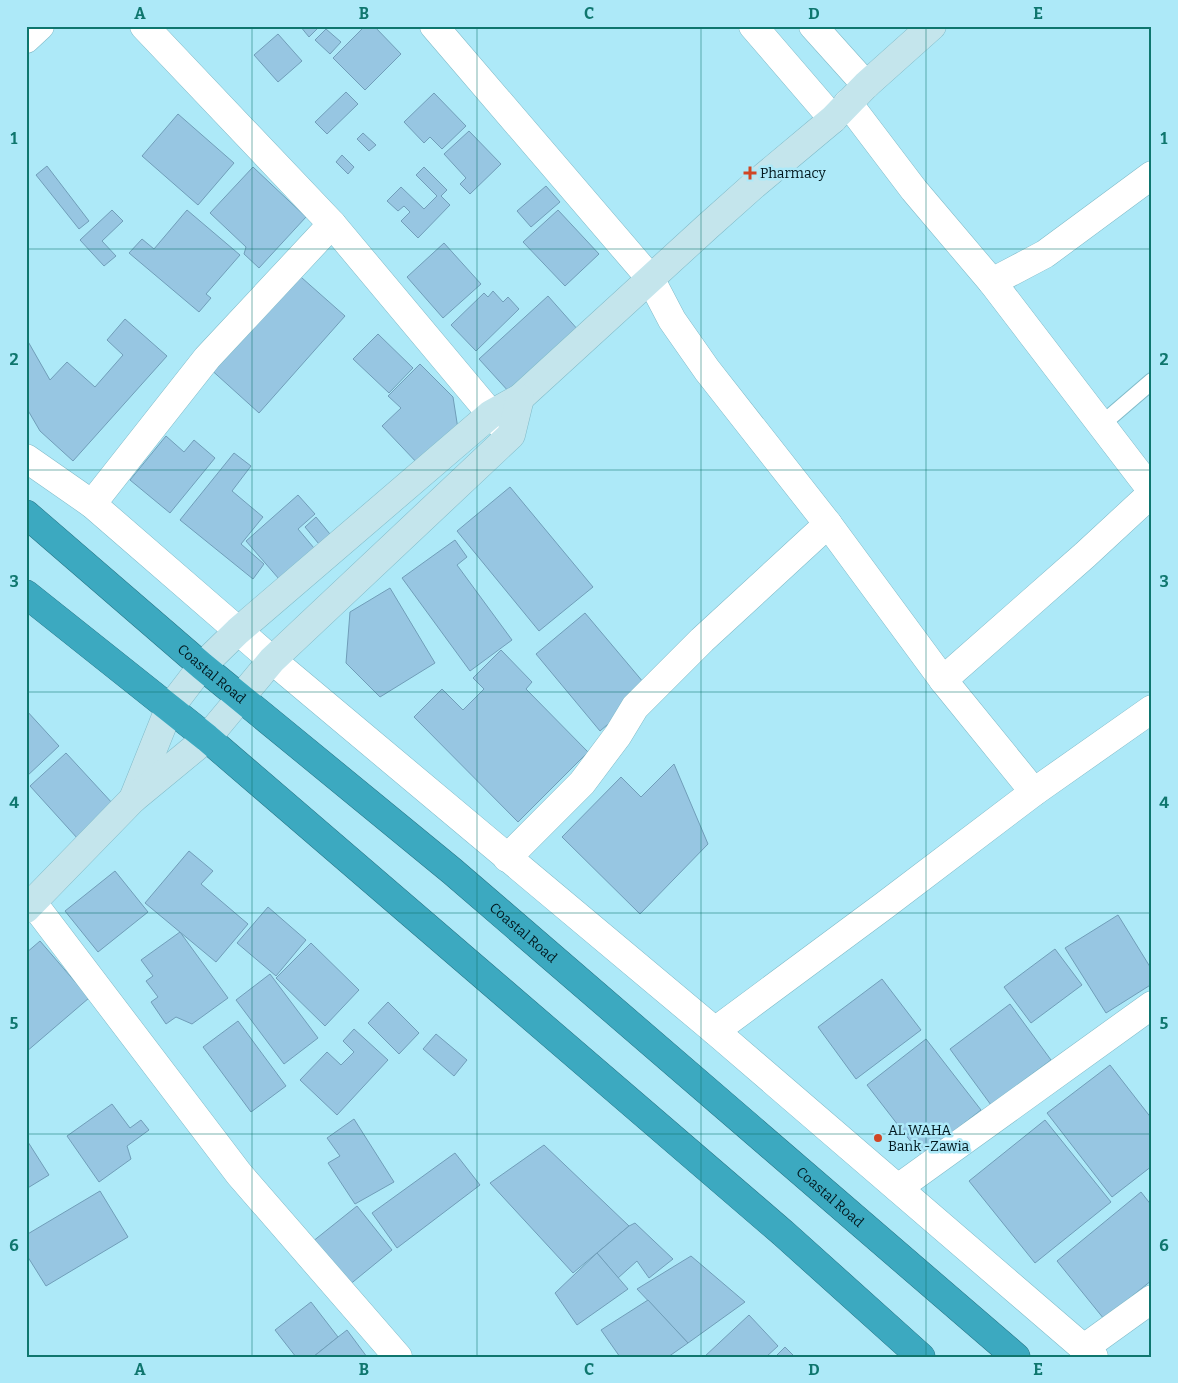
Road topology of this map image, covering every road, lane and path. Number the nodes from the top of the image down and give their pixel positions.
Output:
1 (40, 26) edge
2 (144, 26) edge
3 (434, 26) edge
4 (753, 26) edge
5 (813, 26) edge
6 (932, 26) edge
7 (26, 39) edge
8 (849, 102) junction
9 (1152, 175) edge
10 (332, 224) junction
11 (650, 278) junction
12 (992, 282) junction
13 (1152, 381) edge
14 (520, 398) junction
15 (491, 414) junction
16 (1102, 424) junction
17 (511, 435) junction
18 (26, 458) edge
19 (1152, 492) edge
20 (92, 504) junction
21 (26, 514) edge
22 (828, 524) junction
23 (26, 594) edge
24 (238, 631) junction
25 (272, 660) junction
26 (202, 666) junction
27 (943, 680) junction
28 (240, 697) junction
29 (169, 709) junction
30 (1152, 709) edge
31 (207, 738) junction
32 (1034, 792) junction
33 (133, 799) junction
34 (507, 858) junction
35 (29, 906) edge
36 (1152, 1005) edge
37 (714, 1031) junction
38 (898, 1188) junction
39 (1152, 1299) edge
40 (1089, 1353) edge
41 (398, 1357) edge
42 (921, 1357) edge
43 (1016, 1357) edge

1 - 7 street
2 - 10 street
3 - 11 street
4 - 8 street
5 - 8 street
6 - 8 street
8 - 11 street
8 - 12 street
9 - 12 street
10 - 15 street
10 - 20 street
11 - 14 street
11 - 22 street
12 - 16 street
13 - 16 lane
14 - 15 street
14 - 17 street
15 - 17 street
15 - 24 street
16 - 19 street
17 - 25 street
18 - 20 street
19 - 27 street
20 - 24 street
21 - 26 highway, Coastal Road
22 - 27 street
22 - 34 street
23 - 29 highway
24 - 25 street
24 - 26 street
25 - 28 street
25 - 34 street
26 - 28 highway, Coastal Road
26 - 29 street
27 - 32 street
28 - 31 street
28 - 43 highway, Coastal Road
29 - 31 highway
29 - 33 street
30 - 32 street
31 - 33 street
31 - 42 highway
32 - 37 street
33 - 35 street
34 - 37 street
35 - 41 street
36 - 38 street
37 - 38 street
38 - 40 street
39 - 40 street

